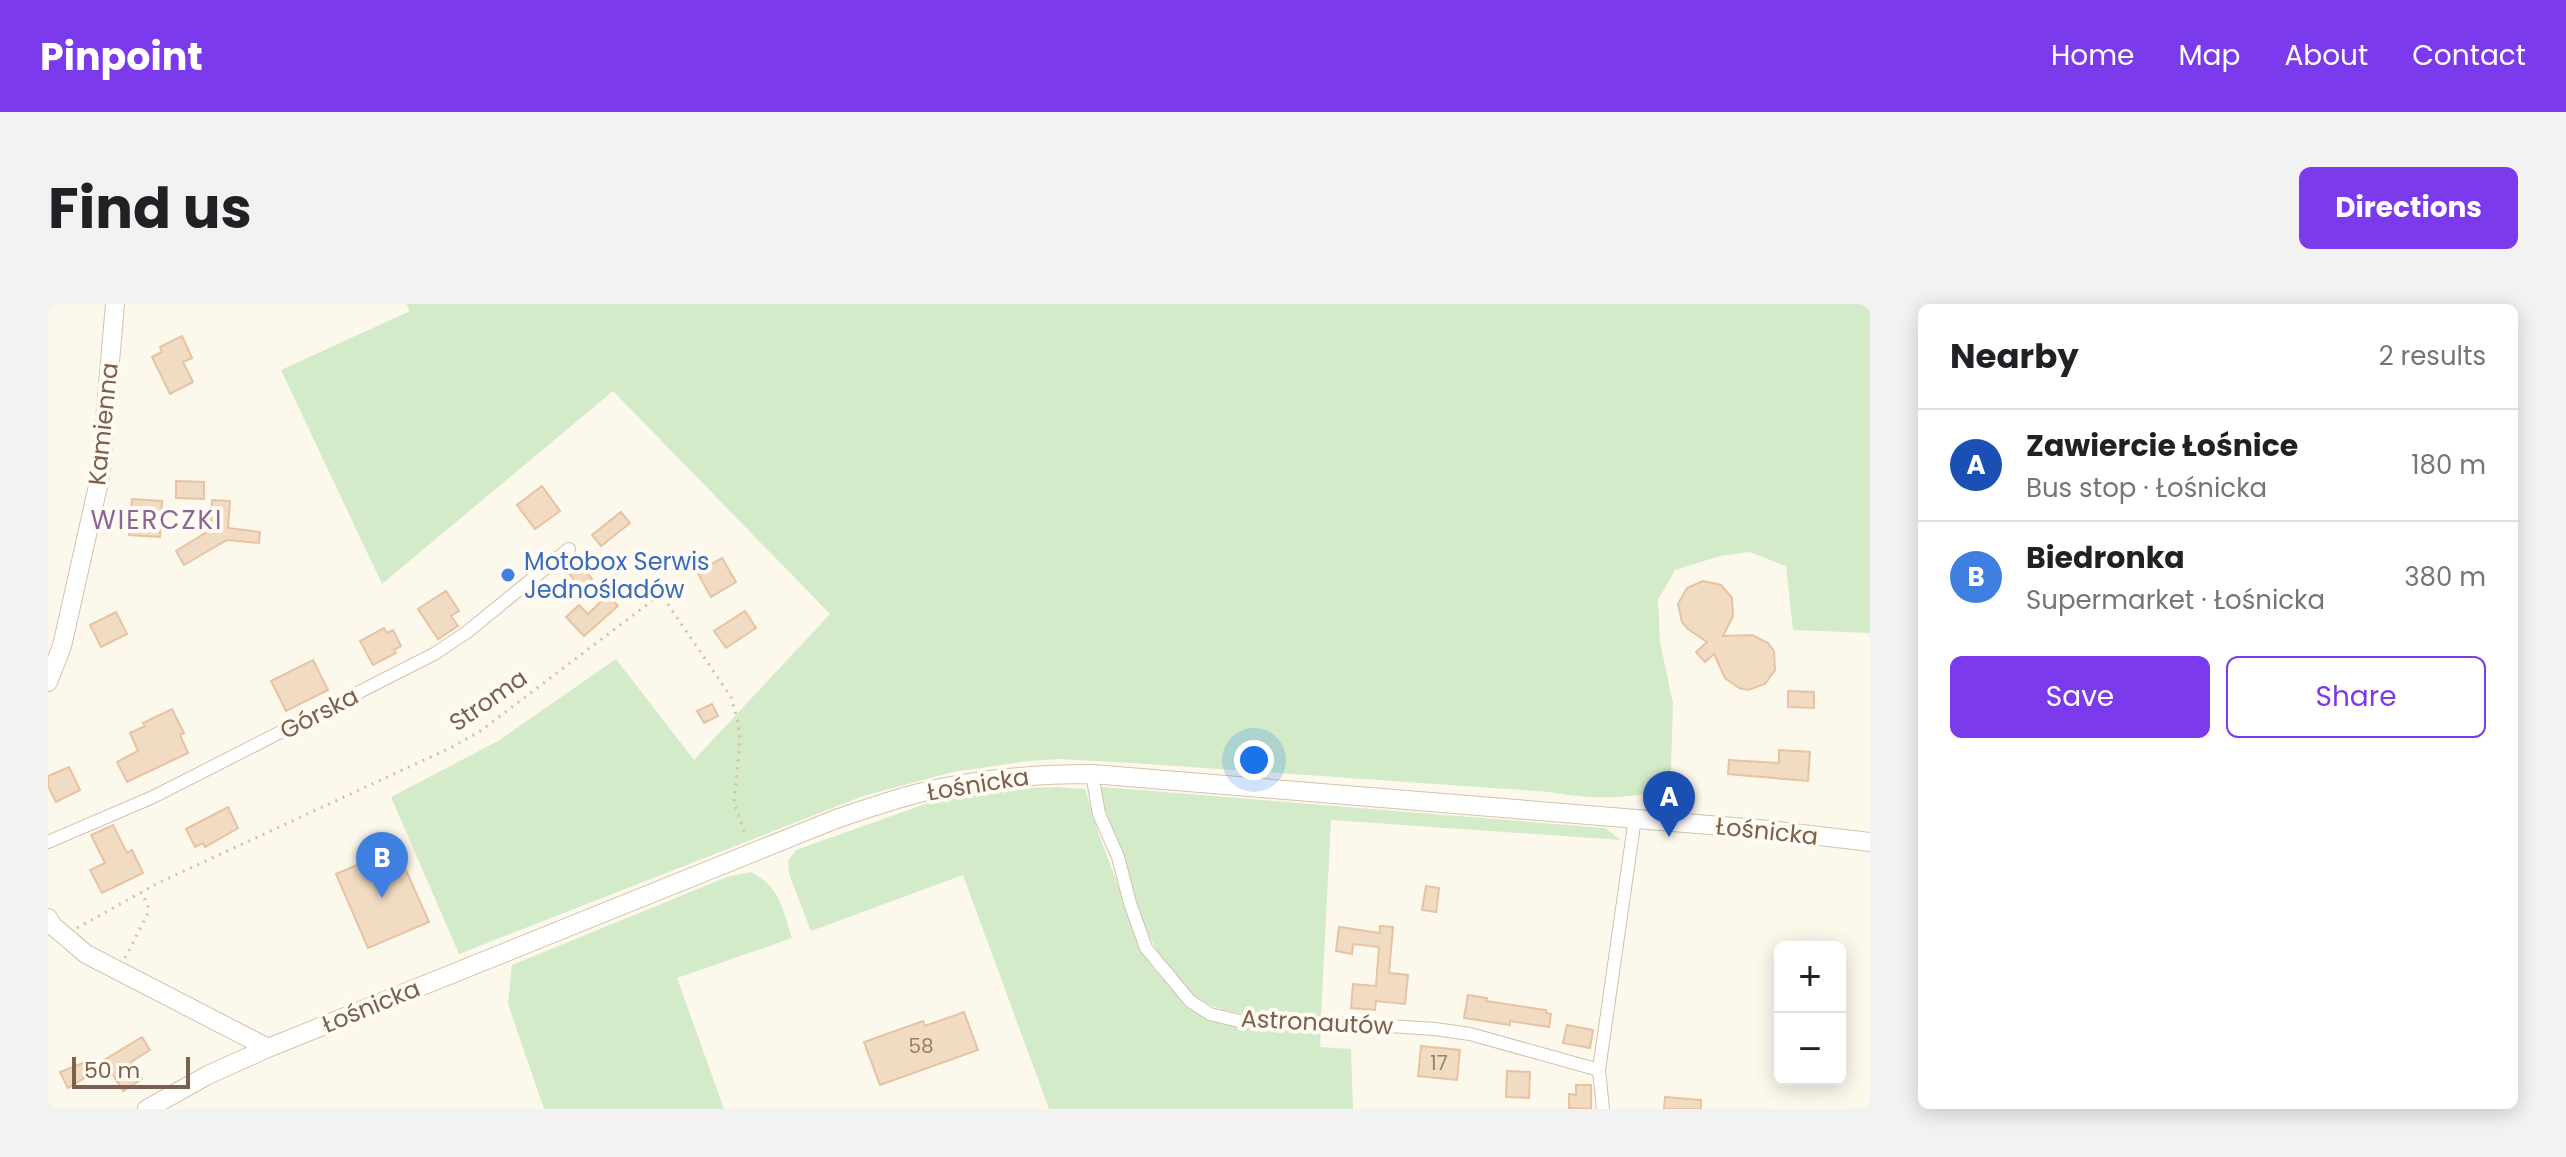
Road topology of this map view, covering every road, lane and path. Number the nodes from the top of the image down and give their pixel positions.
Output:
1 (115, 304) edge
2 (569, 549) dead end
3 (48, 682) edge
4 (1092, 774) junction
5 (1635, 818) junction
6 (48, 842) edge
7 (1870, 842) edge
8 (752, 852) junction
9 (142, 892) junction
10 (48, 918) edge
11 (64, 936) junction
12 (118, 972) junction
13 (268, 1048) junction
14 (1599, 1070) junction
15 (147, 1109) edge
16 (1603, 1109) edge

1 - 3 street, Kamienna
2 - 6 street, Górska
4 - 5 street, Łośnicka
4 - 8 street, Łośnicka
4 - 14 street, Astronautów
5 - 7 street, Łośnicka
5 - 14 street
8 - 9 path, Stroma
8 - 13 street, Łośnicka
9 - 11 path, Stroma
9 - 12 path
10 - 11 street
11 - 12 street
12 - 13 street
13 - 15 street, Łośnicka
14 - 16 street

